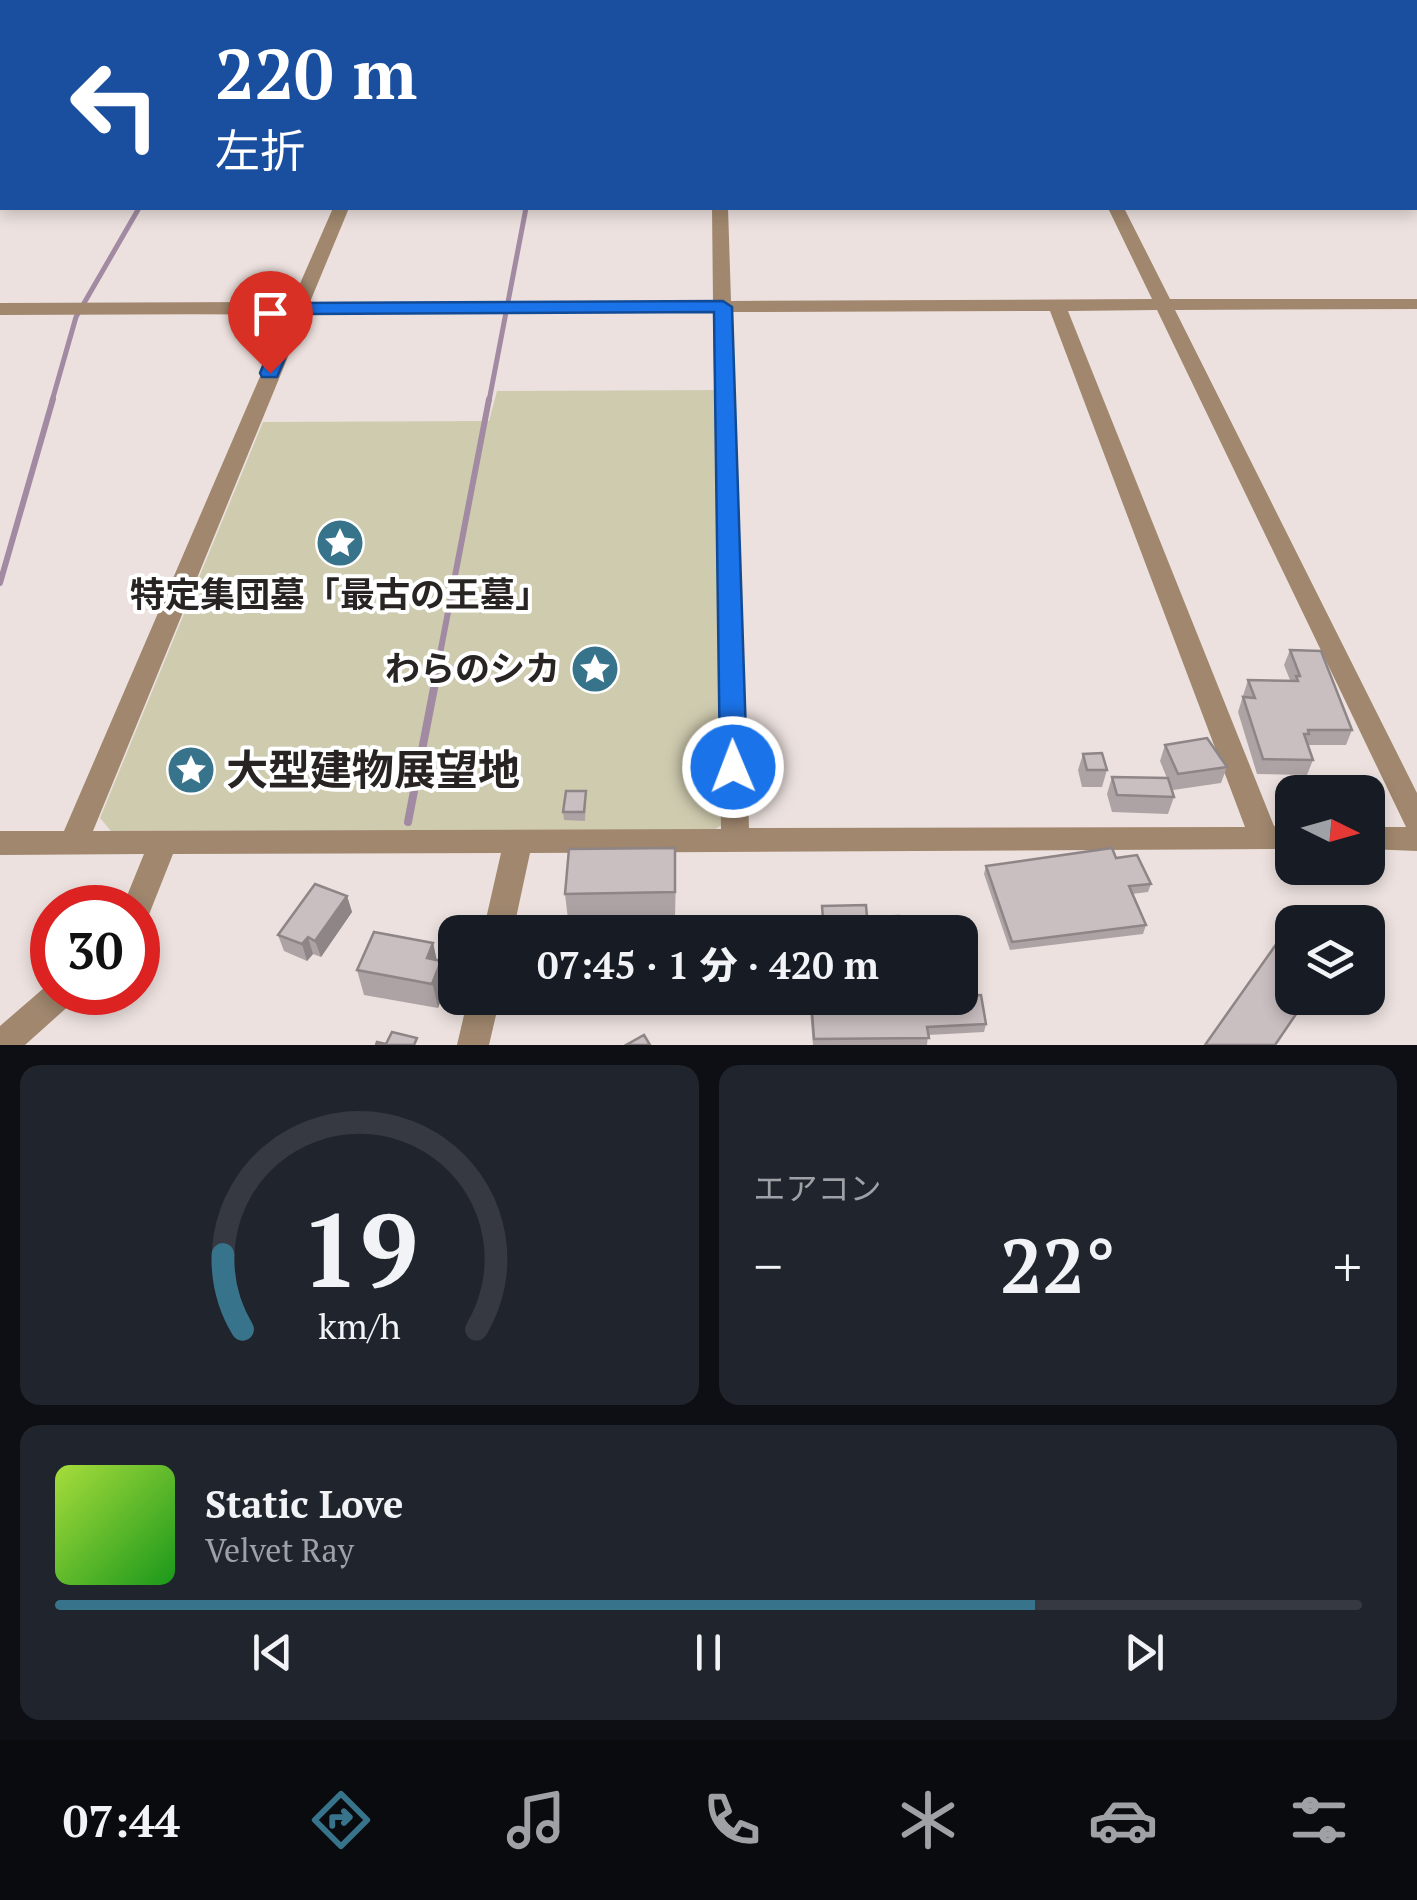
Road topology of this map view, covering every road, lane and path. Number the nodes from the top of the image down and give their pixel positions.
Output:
1 (340, 210) edge
2 (720, 210) edge
3 (1117, 210) edge
4 (1417, 304) edge
5 (1165, 305) junction
6 (1057, 306) junction
7 (723, 307) junction
8 (296, 308) junction
9 (0, 309) edge
10 (1417, 821) edge
11 (1275, 831) edge
12 (1275, 838) edge
13 (1385, 838) edge
14 (1417, 839) edge
15 (735, 840) junction
16 (518, 841) junction
17 (74, 842) junction
18 (164, 842) junction
19 (0, 843) edge
20 (146, 885) edge
21 (502, 915) edge
22 (36, 1015) edge
23 (480, 1015) edge
24 (2, 1045) edge
25 (474, 1045) edge

1 - 8 street
2 - 7 street
3 - 5 street
4 - 5 street
5 - 6 street
5 - 10 street
6 - 7 street
6 - 11 street
7 - 8 street
7 - 15 street
8 - 9 street
8 - 17 street
12 - 15 street
13 - 14 street
15 - 16 street
16 - 18 street
16 - 21 street
17 - 18 street
17 - 19 street
18 - 20 street
22 - 24 street
23 - 25 street

